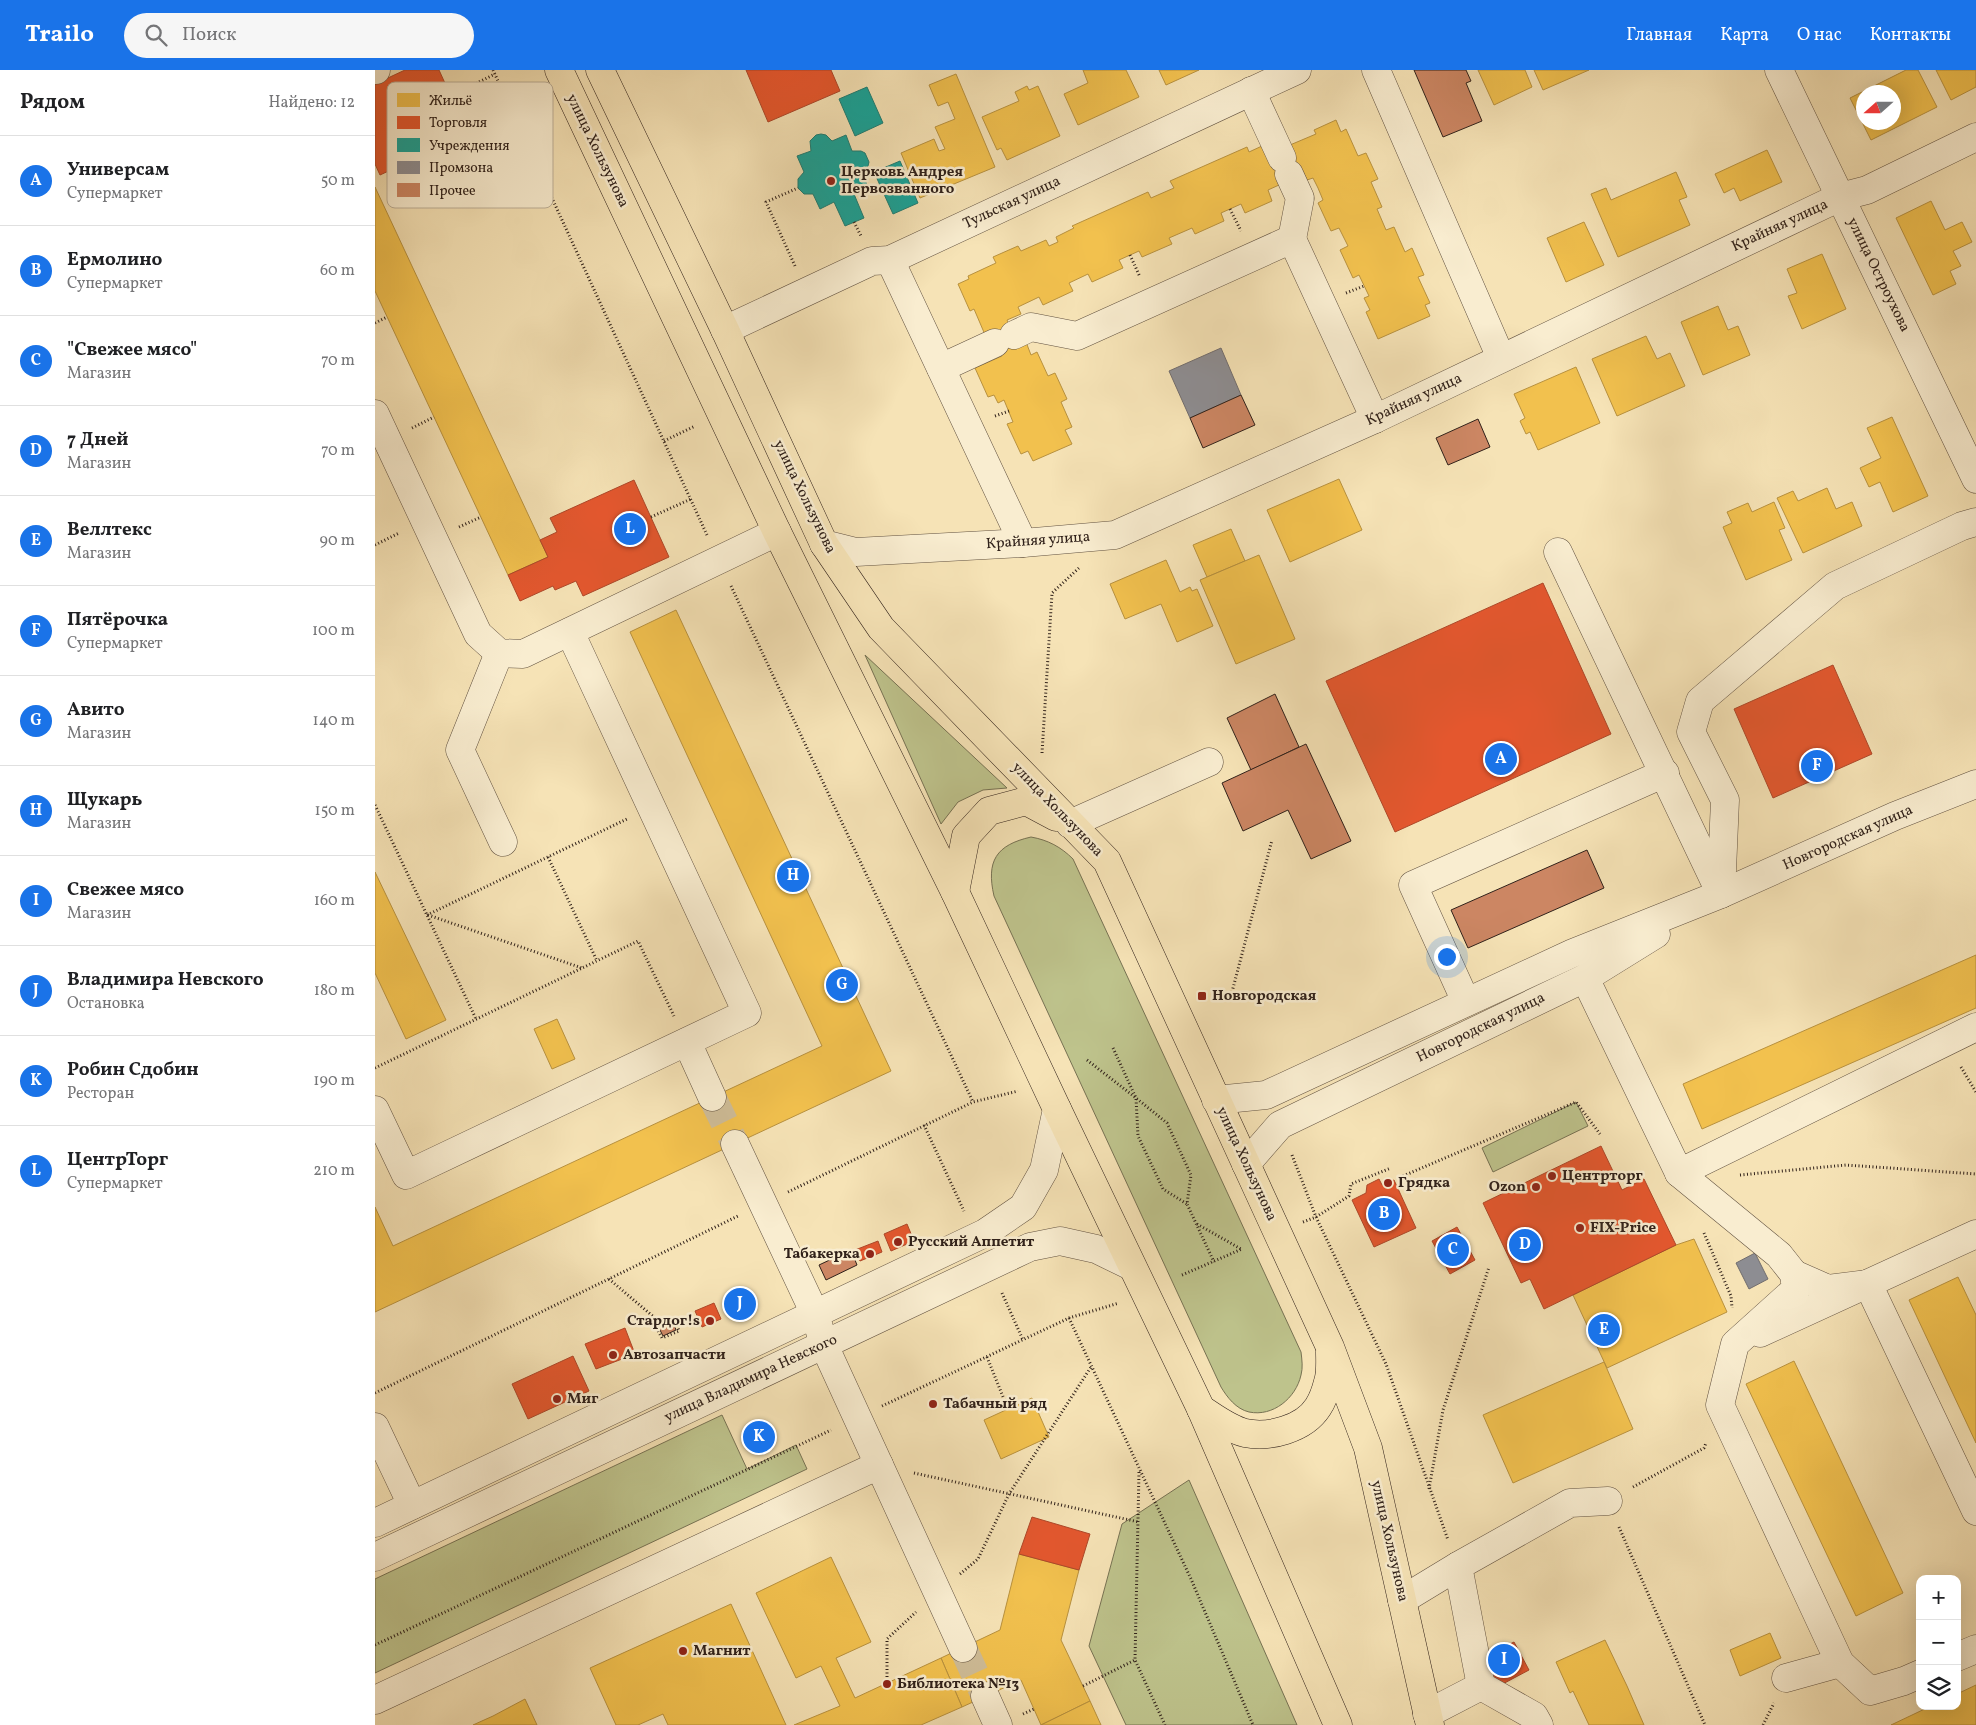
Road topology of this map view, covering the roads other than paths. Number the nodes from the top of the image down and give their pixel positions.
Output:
1 (559, 70) edge
2 (600, 70) edge
3 (1297, 70) edge
4 (1376, 70) edge
5 (1779, 70) edge
6 (1251, 91) junction
7 (1976, 138) edge
8 (1840, 197) junction
9 (1292, 239) junction
10 (890, 260) junction
11 (725, 330) junction
12 (1501, 358) junction
13 (941, 368) junction
14 (375, 414) edge
15 (1375, 419) junction
16 (1976, 479) edge
17 (1976, 522) edge
18 (777, 532) junction
19 (1023, 543) junction
20 (824, 544) junction
21 (1558, 552) dead end
22 (570, 632) junction
23 (499, 653) junction
24 (1209, 762) dead end
25 (1665, 773) junction
26 (1976, 784) edge
27 (1070, 824) junction
28 (503, 842) dead end
29 (955, 892) junction
30 (1721, 894) junction
31 (1585, 978) junction
32 (1466, 1002) junction
33 (1976, 1028) edge
34 (687, 1042) junction
35 (712, 1097) tunnel mouth
36 (1216, 1100) junction
37 (375, 1110) edge
38 (1057, 1110) junction
39 (735, 1144) tunnel mouth
40 (1246, 1164) junction
41 (1679, 1173) junction
42 (1976, 1234) edge
43 (1131, 1266) junction
44 (1794, 1274) junction
45 (1868, 1284) junction
46 (815, 1314) junction
47 (1735, 1344) junction
48 (824, 1345) junction
49 (1330, 1347) junction
50 (1201, 1409) junction
51 (375, 1427) edge
52 (879, 1465) junction
53 (1608, 1502) road end
54 (412, 1506) junction
55 (1976, 1511) edge
56 (375, 1523) edge
57 (375, 1557) edge
58 (1458, 1566) junction
59 (1402, 1600) junction
60 (963, 1648) tunnel mouth
61 (1976, 1649) edge
62 (1961, 1655) edge
63 (1841, 1663) junction
64 (1916, 1676) edge
65 (1786, 1678) dead end
66 (1481, 1686) junction
67 (985, 1696) tunnel mouth
68 (375, 1700) edge
69 (1428, 1719) edge
70 (998, 1725) edge
71 (1338, 1725) edge
72 (1539, 1725) edge

1 - 18 main road, улица Хользунова
2 - 11 main road, улица Хользунова
3 - 6 street, Тульская улица
4 - 12 street
5 - 8 street, улица Остроухова
6 - 9 street
6 - 10 street, Тульская улица
7 - 8 street, Крайняя улица
8 - 12 street, Крайняя улица
8 - 16 street, улица Остроухова
9 - 13 street
9 - 15 street
10 - 11 street, Тульская улица
10 - 13 street
11 - 20 main road, улица Хользунова
12 - 15 street, Крайняя улица
13 - 19 street
14 - 23 street
15 - 19 street, Крайняя улица
17 - 30 street
18 - 22 street
18 - 29 main road, улица Хользунова
19 - 20 street, Крайняя улица
20 - 27 main road, улица Хользунова
21 - 25 street
22 - 23 street
22 - 34 street
23 - 28 street
24 - 27 street
25 - 30 street
25 - 32 street
26 - 30 street, Новгородская улица
27 - 29 main road
27 - 36 main road, улица Хользунова
29 - 38 main road, улица Хользунова
30 - 31 street, Новгородская улица
30 - 32 street, Новгородская улица
31 - 40 street, Новгородская улица
31 - 41 street
32 - 36 street, Новгородская улица
33 - 41 street
34 - 35 street
34 - 37 street
36 - 40 main road, улица Хользунова
38 - 43 main road, улица Хользунова
38 - 46 street, улица Владимира Невского
39 - 46 street
40 - 49 main road, улица Хользунова
41 - 44 street
42 - 45 street
43 - 48 street, улица Владимира Невского
43 - 50 main road, улица Хользунова
44 - 45 street
44 - 47 street
45 - 47 street
45 - 55 street
46 - 48 street
46 - 54 street, улица Владимира Невского
47 - 63 street
48 - 52 street
48 - 57 street, улица Владимира Невского
49 - 50 main road
49 - 59 main road, улица Хользунова
50 - 71 main road, улица Хользунова
51 - 54 street
52 - 60 street
52 - 68 street
53 - 58 street
54 - 56 street, улица Владимира Невского
58 - 59 street
58 - 66 street
59 - 69 main road, улица Хользунова
61 - 62 street
63 - 64 street
63 - 65 street
66 - 69 street
66 - 72 street
67 - 70 street

